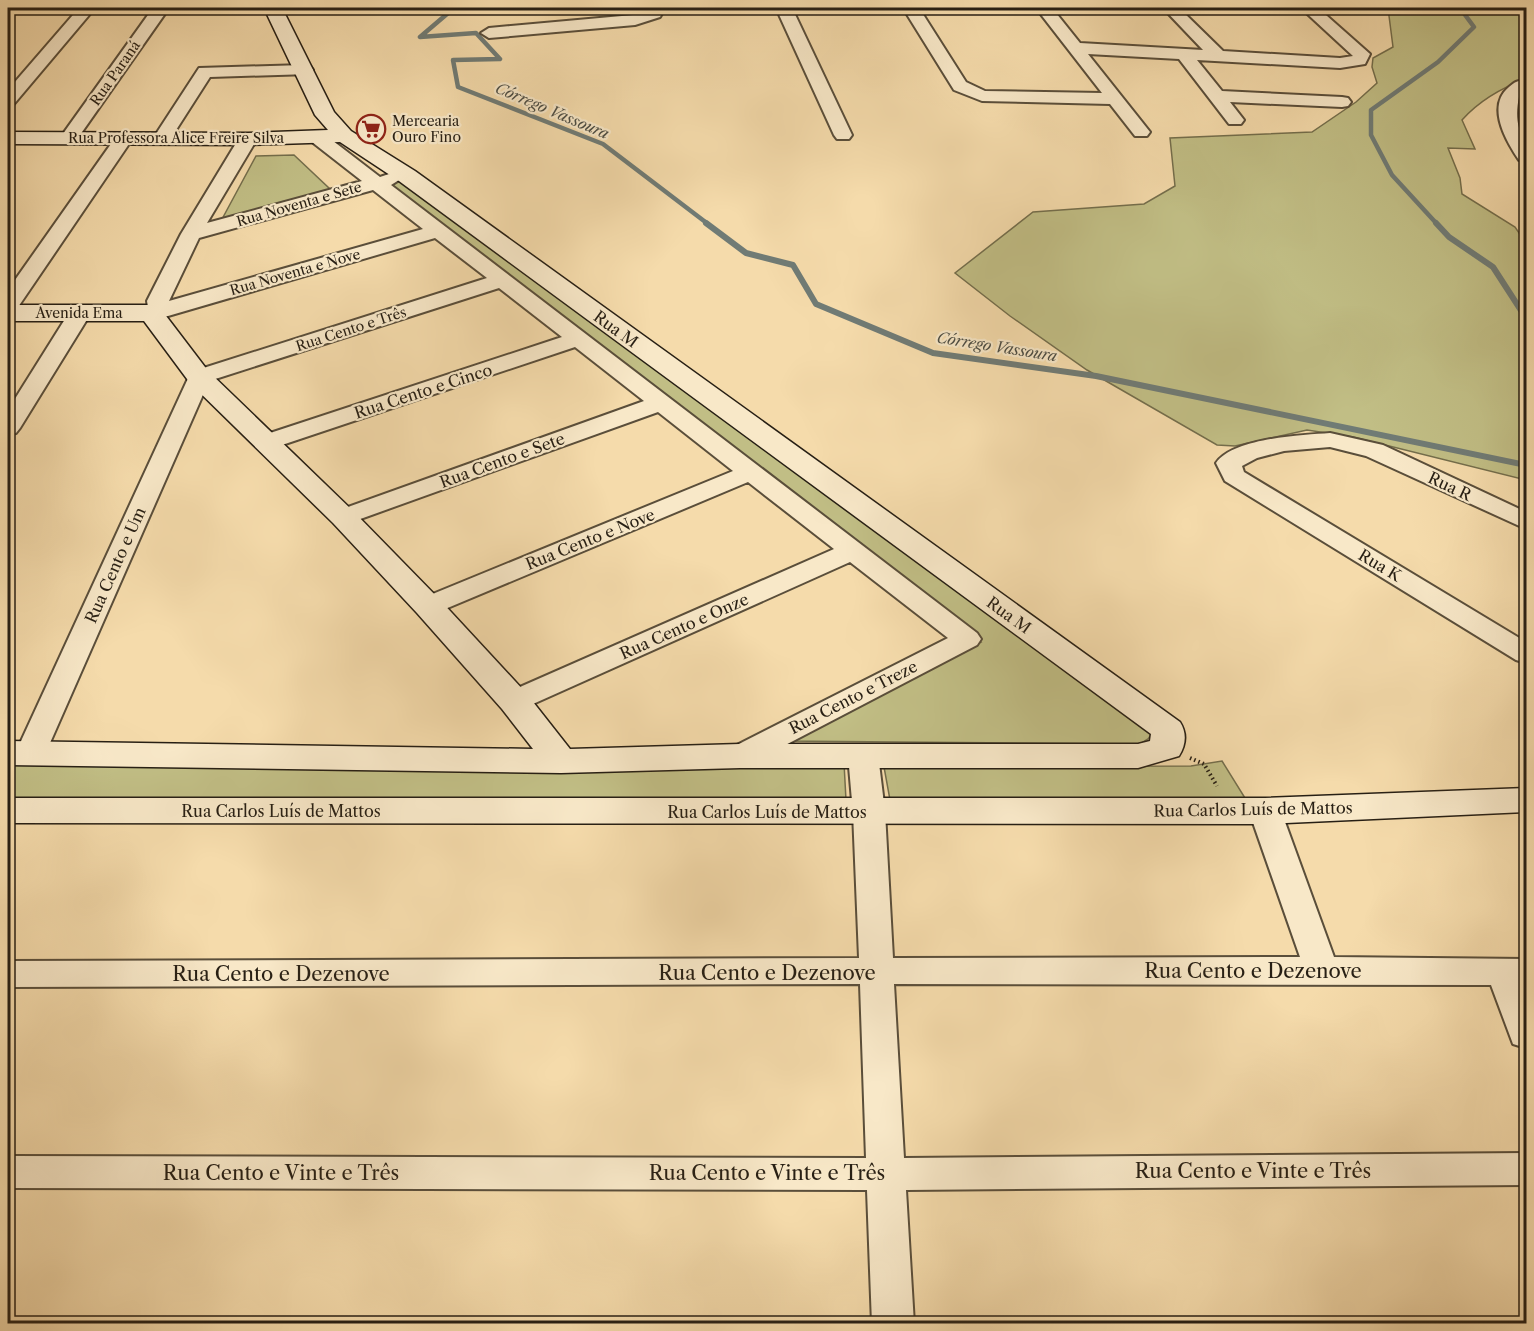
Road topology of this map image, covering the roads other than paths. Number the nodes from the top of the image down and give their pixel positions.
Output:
1 (87, 8) edge
2 (161, 8) edge
3 (273, 8) edge
4 (784, 8) edge
5 (911, 8) edge
6 (1044, 8) edge
7 (1171, 8) edge
8 (1309, 8) edge
9 (657, 9) edge
10 (489, 33) dead end
11 (1077, 48) junction
12 (1184, 54) junction
13 (1218, 56) junction
14 (304, 70) junction
15 (1524, 85) edge
16 (1216, 96) junction
17 (1117, 99) junction
18 (8, 100) edge
19 (1342, 102) dead end
20 (1235, 120) dead end
21 (1141, 132) dead end
22 (843, 135) dead end
23 (331, 136) junction
24 (163, 137) junction
25 (8, 138) edge
26 (69, 138) junction
27 (124, 138) junction
28 (248, 139) junction
29 (1523, 147) edge
30 (407, 176) junction
31 (376, 182) junction
32 (439, 231) junction
33 (191, 234) junction
34 (503, 280) junction
35 (8, 305) edge
36 (155, 312) junction
37 (8, 313) edge
38 (80, 313) junction
39 (579, 339) junction
40 (199, 377) junction
41 (662, 403) junction
42 (8, 428) edge
43 (267, 442) junction
44 (751, 472) junction
45 (1234, 476) joint
46 (343, 517) junction
47 (1527, 521) edge
48 (853, 551) junction
49 (428, 606) junction
50 (967, 639) joint
51 (1527, 654) edge
52 (514, 701) junction
53 (19, 752) edge
54 (863, 755) junction
55 (740, 756) junction
56 (561, 761) junction
57 (1527, 800) edge
58 (8, 811) edge
59 (869, 812) junction
60 (1249, 812) junction
61 (1322, 970) junction
62 (1515, 972) edge
63 (876, 973) junction
64 (8, 974) edge
65 (1527, 1034) edge
66 (1527, 1169) edge
67 (8, 1172) edge
68 (884, 1174) junction
69 (893, 1323) edge

1 - 18 street
2 - 26 street, Rua Paraná
3 - 14 street
4 - 22 street
5 - 17 street
6 - 11 street
7 - 13 street
8 - 13 street
9 - 10 street
11 - 12 street
11 - 17 street
12 - 13 street
12 - 16 street
14 - 23 street
14 - 24 street
15 - 29 street
16 - 19 street
16 - 20 street
17 - 21 street
23 - 28 street, Rua Professora Alice Freire Silva
23 - 30 street, Rua M
23 - 31 street, Rua M
24 - 27 street, Rua Professora Alice Freire Silva
24 - 28 street, Rua Professora Alice Freire Silva
25 - 26 street, Rua Professora Alice Freire Silva
26 - 27 street, Rua Professora Alice Freire Silva
27 - 35 street
28 - 33 street
30 - 31 street, Rua Noventa e Sete
30 - 54 street, Rua M
31 - 32 street, Rua M
31 - 33 street, Rua Noventa e Sete
32 - 34 street, Rua M
32 - 36 street, Rua Noventa e Nove
33 - 36 street
34 - 39 street, Rua M
34 - 40 street, Rua Cento e Três
36 - 38 street, Avenida Ema
36 - 40 street
37 - 38 street, Avenida Ema
38 - 42 street
39 - 41 street, Rua M
39 - 43 street, Rua Cento e Cinco
40 - 43 street
40 - 53 street, Rua Cento e Um
41 - 44 street, Rua M
41 - 46 street, Rua Cento e Sete
43 - 46 street
44 - 48 street, Rua M
44 - 49 street, Rua Cento e Nove
45 - 47 street, Rua R
45 - 51 street, Rua K
46 - 49 street
48 - 50 street, Rua M
48 - 52 street, Rua Cento e Onze
49 - 52 street
50 - 55 street, Rua Cento e Treze
52 - 56 street
53 - 56 street
54 - 55 street
54 - 59 street
55 - 56 street
57 - 60 street, Rua Carlos Luís de Mattos
58 - 59 street, Rua Carlos Luís de Mattos
59 - 60 street, Rua Carlos Luís de Mattos
59 - 63 street
60 - 61 street
61 - 62 street, Rua Cento e Dezenove
61 - 63 street, Rua Cento e Dezenove
62 - 65 street
63 - 64 street, Rua Cento e Dezenove
63 - 68 street
66 - 68 street, Rua Cento e Vinte e Três
67 - 68 street, Rua Cento e Vinte e Três
68 - 69 street

